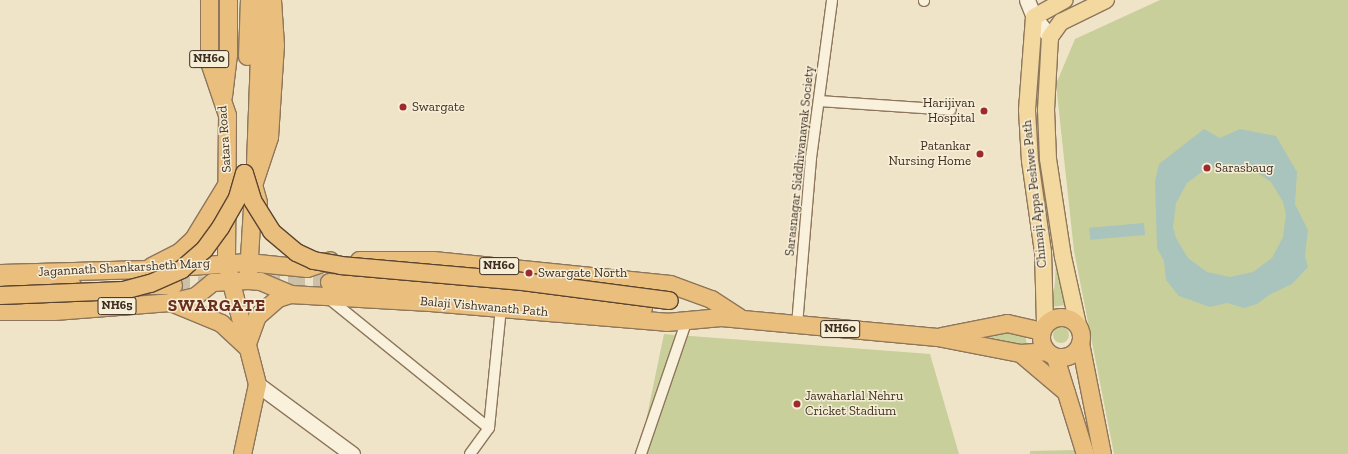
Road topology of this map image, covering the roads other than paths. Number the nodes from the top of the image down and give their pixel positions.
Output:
1 (209, 0) edge
2 (228, 0) edge
3 (248, 0) edge
4 (261, 0) edge
5 (272, 0) edge
6 (832, 0) edge
7 (1027, 0) edge
8 (1065, 0) edge
9 (1106, 0) edge
10 (1042, 9) edge
11 (1053, 31) junction
12 (222, 98) junction
13 (820, 101) junction
14 (951, 110) dead end
15 (249, 179) junction
16 (228, 182) junction
17 (332, 260) junction
18 (248, 262) junction
19 (226, 263) junction
20 (146, 269) junction
21 (0, 273) edge
22 (228, 280) junction
23 (248, 280) junction
24 (0, 284) edge
25 (173, 285) tunnel mouth
26 (326, 289) junction
27 (290, 294) junction
28 (0, 295) edge
29 (711, 299) junction
30 (170, 302) junction
31 (501, 308) junction
32 (0, 311) edge
33 (721, 317) junction
34 (687, 320) junction
35 (742, 320) junction
36 (796, 325) junction
37 (1078, 325) junction
38 (1043, 327) junction
39 (937, 337) junction
40 (1080, 343) junction
41 (246, 346) junction
42 (1020, 354) junction
43 (1050, 354) junction
44 (257, 384) junction
45 (1067, 393) junction
46 (489, 428) junction
47 (242, 454) edge
48 (352, 454) edge
49 (470, 454) edge
50 (641, 454) edge
51 (1085, 454) edge
52 (1102, 454) edge

1 - 12 highway, Satara Road / NH60
2 - 12 highway
3 - 15 highway
4 - 15 highway, Satara Road
5 - 15 highway
6 - 13 street, Sarasnagar Siddhivanayak Society
7 - 10 main road, Chimaji Appa Peshwe Path
8 - 10 main road
9 - 11 main road
10 - 11 main road, Chimaji Appa Peshwe Path
10 - 38 main road, Chimaji Appa Peshwe Path
11 - 37 main road, Chimaji Appa Peshwe Path
12 - 16 highway, Satara Road / NH60
13 - 14 street
13 - 36 street, Sarasnagar Siddhivanayak Society
15 - 17 highway
15 - 18 highway, Satara Road
15 - 28 highway, bridge
15 - 29 highway, bridge
16 - 19 highway, Satara Road / NH60
16 - 20 highway
17 - 18 highway, Balaji Vishwanath Path / NH60
17 - 29 highway, Balaji Vishwanath Path / NH60
18 - 19 highway, Jagannath Shankarsheth Marg
18 - 23 highway, Satara Road
19 - 20 highway, Jagannath Shankarsheth Marg
19 - 22 highway, Satara Road / NH60
20 - 21 highway, Jagannath Shankarsheth Marg
22 - 23 highway, Balaji Vishwanath Path / NH60
22 - 30 highway, Jagannath Shankarsheth Marg / NH65
22 - 41 highway, NH60
23 - 27 highway, Balaji Vishwanath Path / NH60
24 - 25 highway
26 - 27 highway, Balaji Vishwanath Path / NH60
26 - 31 highway, Balaji Vishwanath Path / NH60
26 - 33 highway
26 - 46 street
27 - 41 highway, NH60
29 - 35 highway, Balaji Vishwanath Path / NH60
30 - 32 highway, Jagannath Shankarsheth Marg / NH65
30 - 41 highway
31 - 34 highway, Balaji Vishwanath Path / NH60
31 - 46 street
33 - 34 highway, Balaji Vishwanath Path / NH60
33 - 35 highway, Balaji Vishwanath Path / NH60
34 - 50 street
35 - 36 highway, Balaji Vishwanath Path / NH60
36 - 39 highway, Balaji Vishwanath Path / NH60
37 - 38 highway
37 - 40 highway
38 - 39 highway, Balaji Vishwanath Path / NH60
38 - 43 highway
39 - 42 highway, Balaji Vishwanath Path / NH60
40 - 43 highway, Balaji Vishwanath Path / NH60
40 - 52 highway
41 - 44 highway, NH60
42 - 43 highway, Balaji Vishwanath Path / NH60
42 - 45 highway
43 - 45 highway
44 - 47 highway, NH60
44 - 48 main road
45 - 51 highway
46 - 49 street

